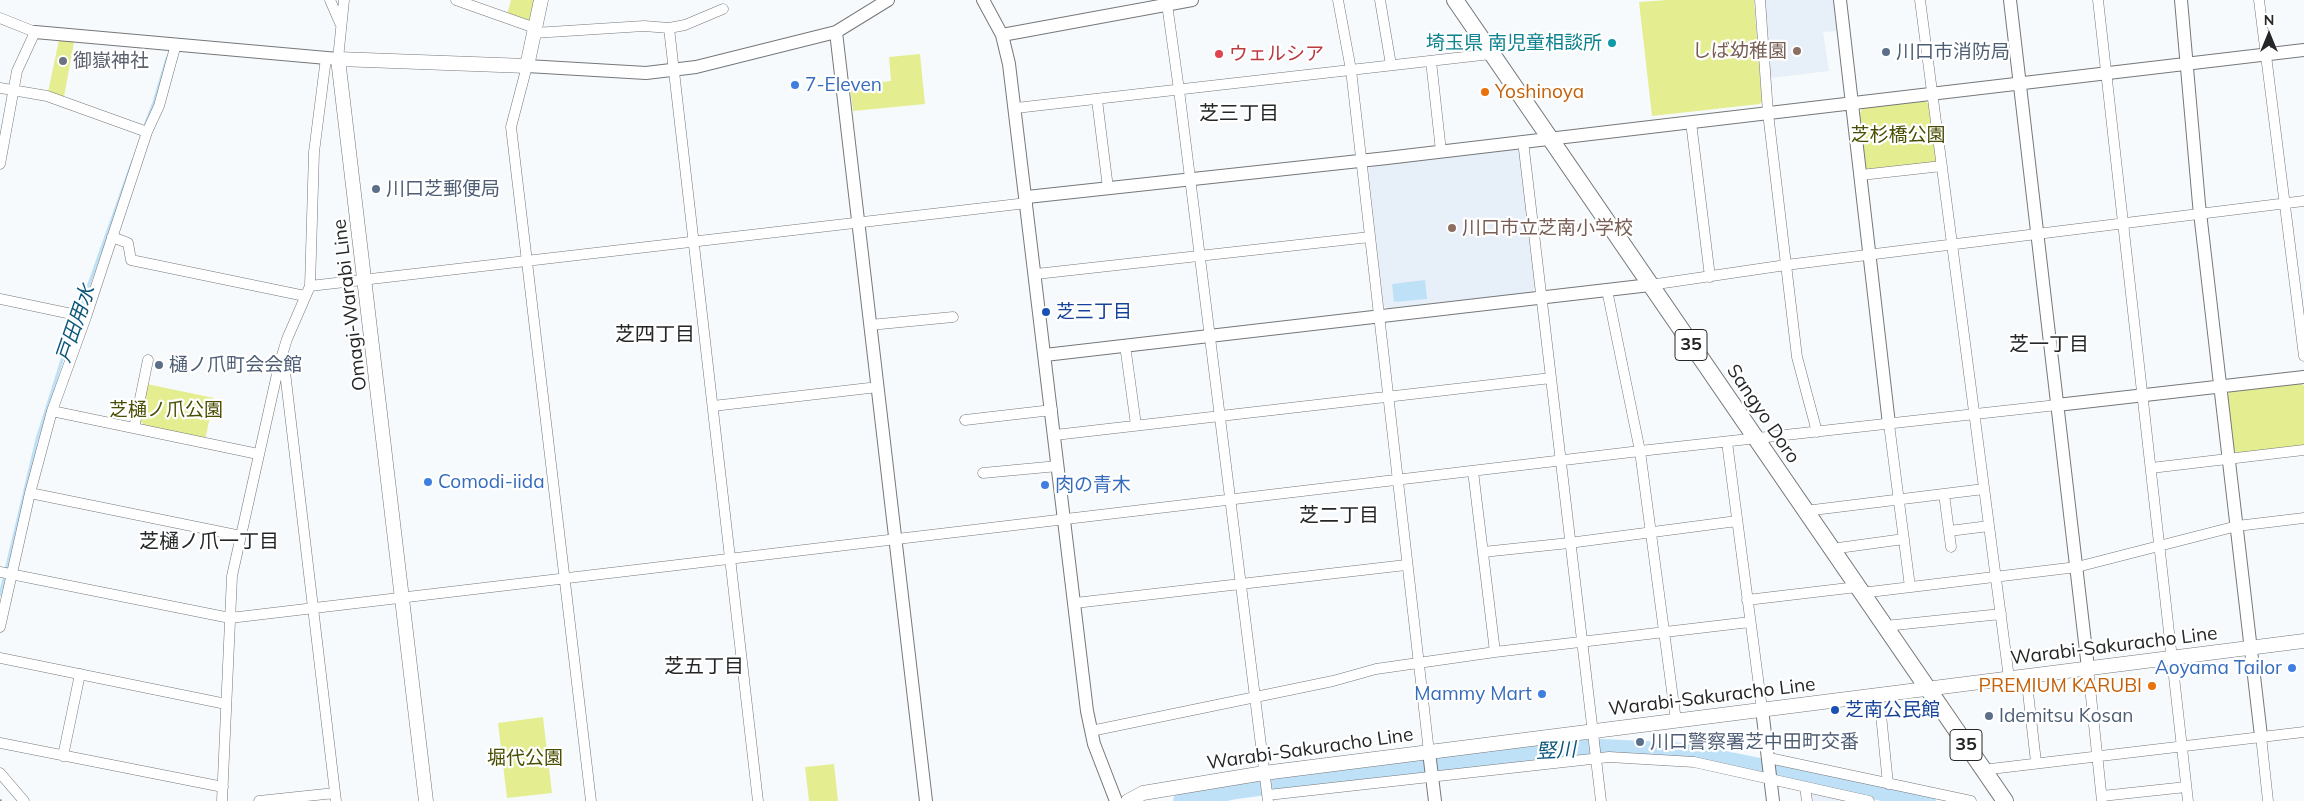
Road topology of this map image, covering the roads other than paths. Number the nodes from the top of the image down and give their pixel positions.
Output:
1 (330, 0) edge
2 (344, 0) edge
3 (456, 0) edge
4 (541, 0) edge
5 (888, 0) edge
6 (983, 0) edge
7 (1192, 0) edge
8 (1338, 0) edge
9 (1380, 0) edge
10 (1454, 0) edge
11 (1760, 0) edge
12 (1840, 0) edge
13 (1920, 0) edge
14 (2010, 0) edge
15 (2098, 0) edge
16 (2181, 0) edge
17 (2259, 0) edge
18 (1166, 2) edge
19 (723, 8) dead end
20 (0, 18) edge
21 (340, 24) junction
22 (669, 28) junction
23 (535, 30) junction
24 (35, 32) junction
25 (836, 32) junction
26 (1002, 35) junction
27 (176, 44) junction
28 (2304, 50) edge
29 (1491, 54) junction
30 (2266, 54) junction
31 (332, 58) junction
32 (1431, 61) junction
33 (2188, 64) junction
34 (1391, 65) junction
35 (527, 66) junction
36 (674, 70) junction
37 (1351, 70) junction
38 (2106, 73) junction
39 (2020, 83) junction
40 (0, 88) edge
41 (12, 89) junction
42 (1179, 90) junction
43 (1932, 93) junction
44 (1097, 100) junction
45 (1853, 103) junction
46 (1016, 108) junction
47 (1768, 113) junction
48 (1690, 122) junction
49 (147, 132) junction
50 (1550, 138) junction
51 (1523, 141) junction
52 (1441, 151) junction
53 (1361, 160) junction
54 (0, 164) edge
55 (1942, 166) junction
56 (1861, 175) junction
57 (1191, 179) junction
58 (1108, 188) junction
59 (1027, 200) junction
60 (2304, 201) edge
61 (2285, 204) junction
62 (2201, 214) junction
63 (858, 222) junction
64 (2124, 224) junction
65 (2038, 235) junction
66 (112, 237) junction
67 (1370, 237) junction
68 (694, 241) junction
69 (1952, 246) junction
70 (1870, 255) junction
71 (1200, 256) junction
72 (527, 261) junction
73 (1786, 265) junction
74 (1036, 274) junction
75 (1710, 277) junction
76 (365, 279) junction
77 (2300, 284) edge
78 (1650, 285) junction
79 (1607, 290) junction
80 (307, 291) junction
81 (1542, 297) junction
82 (0, 299) edge
83 (1379, 316) junction
84 (86, 317) junction
85 (952, 317) dead end
86 (870, 325) junction
87 (1210, 336) junction
88 (1126, 345) junction
89 (1045, 355) junction
90 (2304, 356) edge
91 (148, 360) dead end
92 (278, 365) junction
93 (1551, 378) junction
94 (2304, 378) edge
95 (878, 387) junction
96 (2221, 387) junction
97 (1388, 396) junction
98 (2142, 396) junction
99 (2057, 405) junction
100 (713, 406) junction
101 (1052, 410) junction
102 (52, 411) junction
103 (1975, 414) junction
104 (1220, 415) junction
105 (965, 420) dead end
106 (1889, 424) junction
107 (1136, 425) junction
108 (134, 428) junction
109 (1817, 432) junction
110 (1055, 435) junction
111 (1756, 438) junction
112 (1727, 442) junction
113 (2304, 450) edge
114 (1640, 451) junction
115 (258, 454) junction
116 (2229, 459) junction
117 (1561, 461) junction
118 (1058, 466) junction
119 (2151, 468) junction
120 (1473, 471) junction
121 (983, 473) dead end
122 (1397, 480) junction
123 (1984, 488) junction
124 (30, 492) junction
125 (1944, 494) junction
126 (1231, 500) junction
127 (1899, 500) junction
128 (1805, 511) junction
129 (2304, 518) edge
130 (1065, 519) junction
131 (1737, 521) junction
132 (1989, 526) junction
133 (2237, 526) junction
134 (1651, 531) junction
135 (1949, 531) junction
136 (241, 536) junction
137 (896, 539) junction
138 (1904, 539) junction
139 (1570, 543) junction
140 (2159, 545) junction
141 (1951, 547) dead end
142 (1831, 549) junction
143 (1483, 552) junction
144 (730, 559) junction
145 (1406, 565) junction
146 (2077, 567) junction
147 (5, 573) edge
148 (565, 578) junction
149 (1996, 578) junction
150 (1241, 584) junction
151 (1910, 587) junction
152 (1859, 590) junction
153 (403, 598) junction
154 (1747, 600) junction
155 (1074, 604) junction
156 (313, 609) junction
157 (2001, 614) junction
158 (230, 618) junction
159 (1750, 622) junction
160 (1885, 626) junction
161 (0, 627) edge
162 (1664, 632) junction
163 (1580, 641) junction
164 (2304, 641) edge
165 (2251, 648) junction
166 (1495, 652) junction
167 (0, 658) edge
168 (2172, 658) junction
169 (1418, 663) junction
170 (2088, 668) junction
171 (80, 674) junction
172 (2026, 676) junction
173 (2009, 678) junction
174 (1928, 689) junction
175 (1879, 695) junction
176 (1255, 697) junction
177 (226, 704) junction
178 (1762, 709) junction
179 (1676, 721) junction
180 (1091, 731) junction
181 (2304, 732) edge
182 (1593, 735) junction
183 (2261, 736) junction
184 (0, 743) edge
185 (2182, 745) junction
186 (1429, 754) junction
187 (2097, 755) junction
188 (63, 756) junction
189 (1595, 756) junction
190 (1769, 760) junction
191 (2036, 762) junction
192 (1982, 770) junction
193 (0, 773) edge
194 (1432, 773) junction
195 (1265, 776) junction
196 (1771, 777) junction
197 (1888, 784) junction
198 (223, 787) junction
199 (1805, 787) junction
200 (2186, 787) junction
201 (1268, 796) edge
202 (335, 797) edge
203 (2102, 798) edge
204 (24, 801) edge
205 (222, 801) edge
206 (259, 801) edge
207 (426, 801) edge
208 (591, 801) edge
209 (758, 801) edge
210 (926, 801) edge
211 (1116, 801) edge
212 (1128, 801) edge
213 (1435, 801) edge
214 (1600, 801) edge
215 (1774, 801) edge
216 (1807, 801) edge
217 (1869, 801) edge
218 (1971, 801) edge
219 (2004, 801) edge
220 (2188, 801) edge
221 (2268, 801) edge

1 - 21 street
2 - 21 street
3 - 23 street
4 - 23 main road
5 - 25 street
6 - 26 street
7 - 18 street
8 - 37 street
9 - 34 street
10 - 29 main road, Sangyo Doro / 35
11 - 47 street
12 - 45 street
13 - 43 street
14 - 39 street
15 - 38 street
16 - 33 street
17 - 30 street
18 - 26 street
18 - 42 street
19 - 22 street
20 - 24 street
21 - 31 street
22 - 23 street
22 - 36 street
23 - 35 main road
24 - 27 street
24 - 41 street
25 - 36 street
25 - 63 street
26 - 46 street
27 - 31 street
27 - 49 street
28 - 30 street
29 - 32 street
29 - 50 main road, Sangyo Doro / 35
30 - 33 street
30 - 61 street
31 - 35 main road
31 - 76 main road, Omagi-Warabi Line
31 - 80 street
32 - 34 street
32 - 52 street
33 - 38 street
33 - 62 street
34 - 37 street
35 - 36 street
35 - 72 street
36 - 68 street
37 - 42 street
37 - 53 street
38 - 39 street
38 - 64 street
39 - 43 street
39 - 65 street
40 - 41 street
41 - 49 street
41 - 54 street
42 - 44 street
42 - 57 street
43 - 45 street
43 - 55 street
44 - 46 street
44 - 58 street
45 - 47 street
45 - 56 street
46 - 59 street
47 - 48 street
47 - 73 street
48 - 50 street
48 - 75 street
49 - 66 street
50 - 51 street
50 - 78 main road, Sangyo Doro / 35
51 - 52 street
51 - 81 street
52 - 53 street
53 - 57 street
53 - 67 street
55 - 56 street
55 - 69 street
56 - 70 street
57 - 58 street
57 - 71 street
58 - 59 street
59 - 63 street
59 - 74 street
60 - 61 street
61 - 62 street
61 - 77 street
62 - 64 street
62 - 96 street
63 - 68 street
63 - 86 street
64 - 65 street
64 - 98 street
65 - 69 street
65 - 99 street
66 - 80 street
66 - 84 street
67 - 71 street
67 - 83 street
68 - 72 street
68 - 100 street
69 - 70 street
69 - 103 street
70 - 73 street
70 - 106 street
71 - 74 street
71 - 87 street
72 - 76 street
72 - 148 street
73 - 75 street
73 - 109 street
74 - 89 street
75 - 78 street
76 - 80 street
76 - 153 main road, Omagi-Warabi Line
77 - 90 street
78 - 79 street
78 - 111 main road, Sangyo Doro / 35
79 - 81 street
79 - 114 street
80 - 92 street
81 - 83 street
81 - 93 street
82 - 84 street
83 - 87 street
83 - 97 street
84 - 102 street
85 - 86 street
86 - 95 street
87 - 88 street
87 - 104 street
88 - 89 street
88 - 107 street
89 - 101 street
91 - 108 street
92 - 115 street
92 - 156 street
93 - 97 street
93 - 117 street
94 - 96 street
95 - 100 street
95 - 137 street
96 - 98 street
96 - 116 street
97 - 104 street
97 - 122 street
98 - 99 street
98 - 119 street
99 - 103 street
99 - 146 street
100 - 144 street
101 - 105 street
101 - 110 street
102 - 108 street
102 - 124 street
103 - 106 street
103 - 123 street
104 - 107 street
104 - 126 street
106 - 109 street
106 - 127 street
107 - 110 street
108 - 115 street
109 - 111 street
110 - 118 street
111 - 112 street
111 - 128 main road, Sangyo Doro / 35
112 - 114 street
112 - 131 street
113 - 116 street
114 - 117 street
114 - 134 street
115 - 136 street
116 - 119 street
116 - 133 street
117 - 120 street
117 - 139 street
118 - 121 street
118 - 130 street
119 - 140 street
120 - 122 street
120 - 143 street
122 - 126 street
122 - 145 street
123 - 125 street
123 - 132 street
124 - 136 street
124 - 147 street
125 - 127 street
125 - 135 street
126 - 130 street
126 - 150 street
127 - 128 street
127 - 138 street
128 - 142 main road, Sangyo Doro / 35
129 - 133 street
130 - 137 street
130 - 155 street
131 - 134 street
131 - 154 street
132 - 135 street
132 - 149 street
133 - 140 street
133 - 165 street
134 - 139 street
134 - 162 street
135 - 141 street
136 - 158 street
137 - 144 street
137 - 210 street
138 - 142 street
138 - 151 street
139 - 143 street
139 - 163 street
140 - 146 street
140 - 168 street
142 - 152 main road, Sangyo Doro / 35
143 - 166 street
144 - 148 street
144 - 209 street
145 - 150 street
145 - 169 street
146 - 149 street
146 - 170 street
147 - 158 street
147 - 161 street
148 - 153 street
148 - 208 street
149 - 151 street
149 - 157 street
150 - 155 street
150 - 176 street
151 - 152 street
152 - 154 street
152 - 160 main road, Sangyo Doro / 35
153 - 156 street
153 - 207 main road, Omagi-Warabi Line
154 - 159 street
155 - 180 street
156 - 158 street
156 - 202 street
157 - 160 street
157 - 173 street
158 - 177 street
159 - 162 street
159 - 178 street
160 - 174 main road, Sangyo Doro / 35
162 - 163 street
162 - 179 street
163 - 166 street
163 - 182 street
164 - 165 main road, Warabi-Sakuracho Line
165 - 168 main road, Warabi-Sakuracho Line
165 - 183 street
166 - 169 street
167 - 171 street
168 - 170 main road, Warabi-Sakuracho Line
168 - 185 street
169 - 176 street
169 - 186 street
170 - 172 main road, Warabi-Sakuracho Line
170 - 187 street
171 - 177 street
171 - 188 street
172 - 173 main road, Warabi-Sakuracho Line
172 - 191 street
173 - 174 main road, Warabi-Sakuracho Line
174 - 175 main road, Warabi-Sakuracho Line
174 - 192 main road, Sangyo Doro / 35
175 - 178 main road, Warabi-Sakuracho Line
175 - 197 street
176 - 180 street
176 - 195 street
177 - 198 street
178 - 179 main road, Warabi-Sakuracho Line
178 - 190 street
179 - 182 main road, Warabi-Sakuracho Line
180 - 211 street
181 - 183 street
182 - 186 main road, Warabi-Sakuracho Line
182 - 189 street
183 - 185 street
183 - 221 street
184 - 188 street
185 - 187 street
185 - 200 street
186 - 194 street
186 - 195 main road, Warabi-Sakuracho Line
187 - 191 street
187 - 203 street
188 - 198 street
189 - 194 street
189 - 196 street
189 - 214 street
190 - 196 street
190 - 197 street
191 - 192 street
192 - 219 main road, Sangyo Doro / 35
193 - 204 street
194 - 201 street
194 - 213 street
195 - 201 street
195 - 212 main road, Warabi-Sakuracho Line
196 - 199 street
196 - 215 street
197 - 218 street
198 - 205 street
199 - 216 street
199 - 217 street
200 - 203 street
200 - 220 street
202 - 206 street

